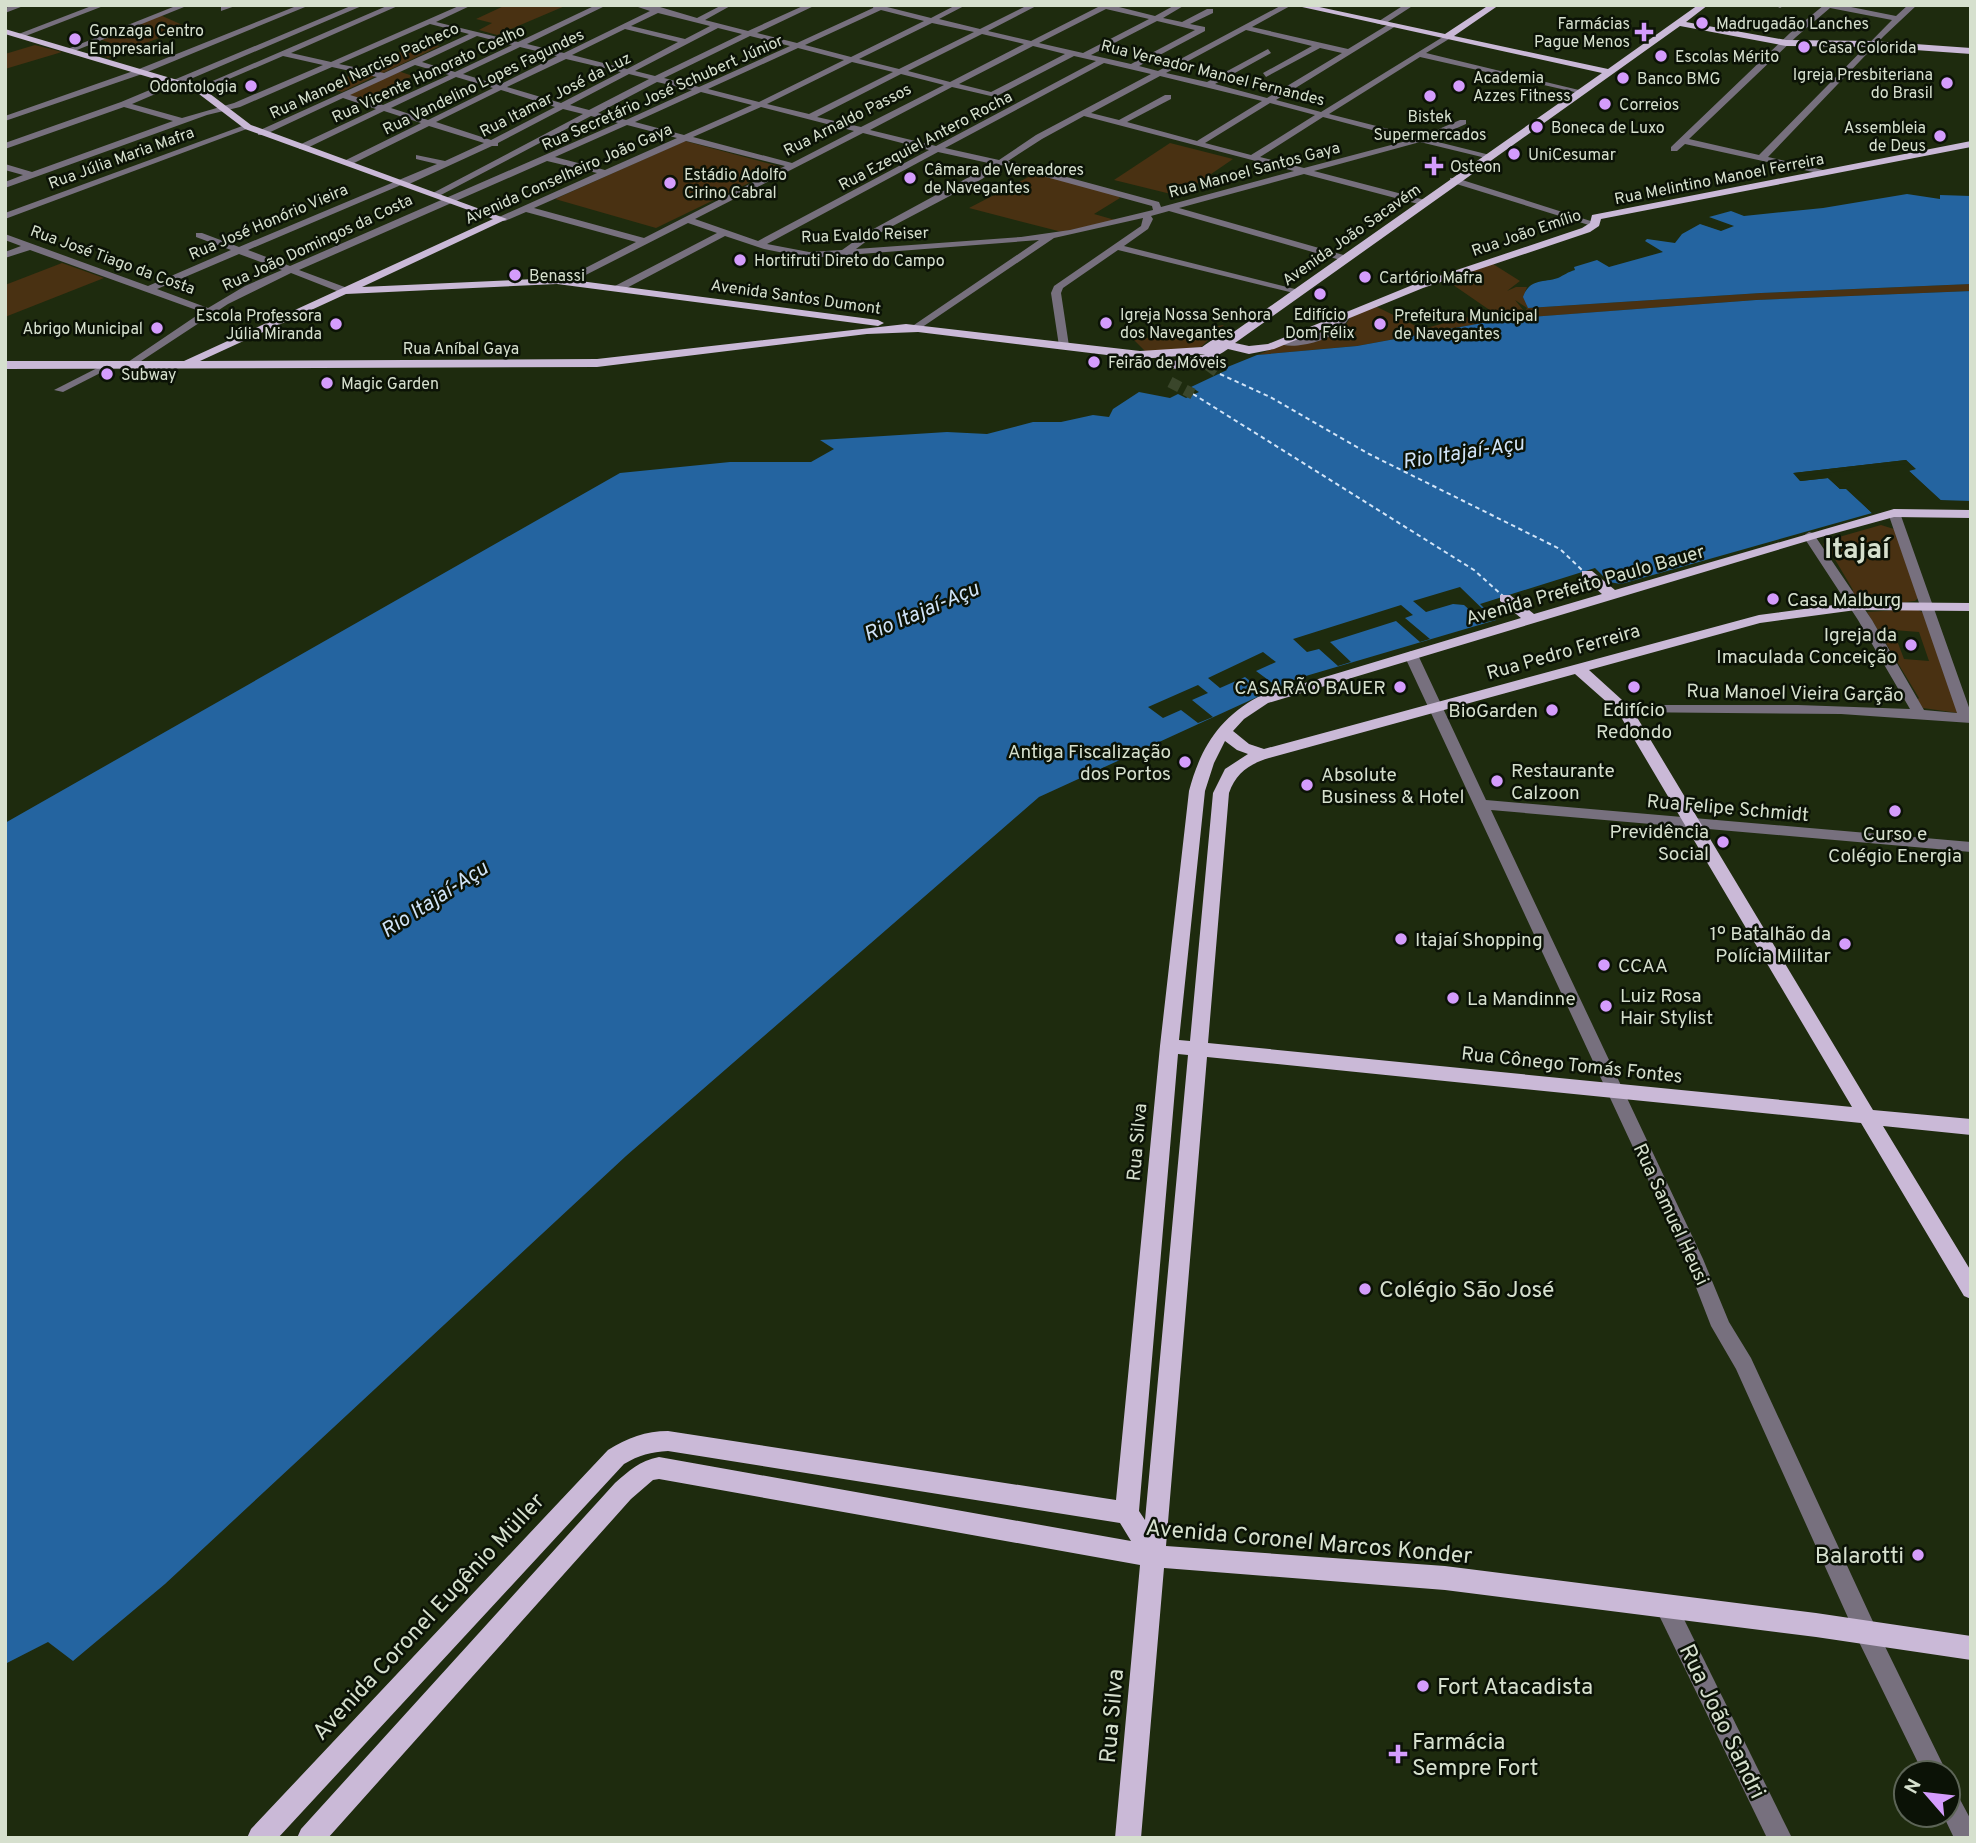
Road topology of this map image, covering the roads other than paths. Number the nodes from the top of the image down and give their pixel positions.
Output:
1 (22, 5) edge
2 (102, 5) edge
3 (163, 5) edge
4 (234, 5) edge
5 (306, 5) edge
6 (359, 5) edge
7 (396, 5) edge
8 (468, 5) edge
9 (603, 5) edge
10 (636, 5) edge
11 (669, 5) edge
12 (728, 5) edge
13 (812, 5) edge
14 (867, 5) edge
15 (962, 5) edge
16 (1034, 5) edge
17 (1181, 5) edge
18 (1288, 5) edge
19 (1297, 5) edge
20 (1410, 5) edge
21 (1495, 5) edge
22 (1704, 5) edge
23 (1829, 5) edge
24 (1913, 5) edge
25 (1104, 6) edge
26 (181, 7) edge
27 (883, 7) edge
28 (1324, 8) edge
29 (224, 9) dead end
30 (5, 11) edge
31 (658, 11) junction
32 (1210, 11) dead end
33 (773, 12) dead end
34 (1156, 18) junction
35 (1898, 19) junction
36 (932, 20) junction
37 (697, 21) junction
38 (429, 22) junction
39 (1380, 23) junction
40 (1678, 23) junction
41 (1184, 24) junction
42 (716, 26) junction
43 (1392, 26) junction
44 (625, 27) junction
45 (1247, 28) junction
46 (6, 31) edge
47 (737, 31) junction
48 (981, 32) junction
49 (235, 33) junction
50 (478, 33) junction
51 (748, 34) junction
52 (20, 35) junction
53 (246, 37) dead end
54 (1446, 37) junction
55 (257, 40) dead end
56 (686, 42) junction
57 (268, 43) junction
58 (1030, 43) junction
59 (1786, 43) junction
60 (522, 44) junction
61 (1872, 44) junction
62 (1319, 45) junction
63 (798, 46) junction
64 (69, 50) junction
65 (1268, 51) dead end
66 (1971, 51) edge
67 (1349, 52) junction
68 (282, 53) junction
69 (1073, 53) junction
70 (1419, 54) junction
71 (1084, 55) junction
72 (566, 56) junction
73 (851, 60) junction
74 (1104, 60) junction
75 (414, 62) junction
76 (332, 64) junction
77 (1132, 66) junction
78 (142, 71) junction
79 (1606, 71) junction
80 (628, 72) junction
81 (900, 72) junction
82 (1163, 74) junction
83 (456, 75) junction
84 (1266, 75) dead end
85 (384, 76) junction
86 (656, 79) junction
87 (175, 81) junction
88 (949, 85) junction
89 (1208, 85) junction
90 (500, 88) junction
91 (198, 89) junction
92 (703, 91) junction
93 (1579, 91) junction
94 (342, 95) junction
95 (1168, 97) dead end
96 (1269, 100) junction
97 (124, 104) junction
98 (759, 104) junction
99 (562, 106) junction
100 (384, 109) junction
101 (223, 110) junction
102 (590, 114) junction
103 (1085, 114) junction
104 (1324, 114) junction
105 (810, 117) junction
106 (5, 119) edge
107 (183, 121) junction
108 (1463, 122) dead end
109 (429, 123) junction
110 (628, 123) junction
111 (1120, 123) junction
112 (248, 127) junction
113 (860, 130) junction
114 (261, 132) junction
115 (685, 138) junction
116 (1421, 139) junction
117 (1685, 141) junction
118 (491, 143) junction
119 (1197, 144) junction
120 (1971, 144) edge
121 (5, 146) edge
122 (302, 147) junction
123 (937, 149) junction
124 (1674, 149) dead end
125 (521, 150) junction
126 (1487, 156) junction
127 (419, 157) dead end
128 (547, 158) junction
129 (1252, 158) junction
130 (1762, 158) junction
131 (1001, 162) junction
132 (347, 163) junction
133 (447, 164) junction
134 (791, 165) junction
135 (5, 167) edge
136 (1304, 172) junction
137 (606, 173) junction
138 (1824, 173) junction
139 (32, 175) junction
140 (1453, 180) junction
141 (401, 183) junction
142 (5, 185) edge
143 (434, 194) junction
144 (447, 199) junction
145 (1422, 202) junction
146 (524, 209) junction
147 (1170, 209) junction
148 (1158, 212) junction
149 (1145, 215) junction
150 (5, 216) edge
151 (502, 219) junction
152 (685, 219) junction
153 (1595, 221) junction
154 (723, 233) junction
155 (199, 236) dead end
156 (5, 237) edge
157 (1051, 237) junction
158 (643, 241) junction
159 (759, 244) junction
160 (30, 246) junction
161 (1117, 247) junction
162 (239, 250) junction
163 (842, 254) junction
164 (5, 255) edge
165 (1344, 258) junction
166 (291, 270) junction
167 (566, 282) junction
168 (149, 289) junction
169 (617, 289) junction
170 (346, 291) junction
171 (1298, 291) junction
172 (210, 312) junction
173 (843, 318) junction
174 (915, 329) junction
175 (1238, 334) junction
176 (833, 335) junction
177 (1224, 344) junction
178 (1064, 346) junction
179 (1125, 353) junction
180 (113, 364) junction
181 (132, 364) junction
182 (184, 364) junction
183 (5, 365) edge
184 (59, 390) dead end
185 (1895, 513) junction
186 (1971, 514) edge
187 (1809, 537) junction
188 (1587, 574) dead end
189 (1614, 596) junction
190 (1505, 598) dead end
191 (1925, 605) junction
192 (1856, 606) junction
193 (1971, 607) edge
194 (1532, 620) junction
195 (1411, 655) junction
196 (1578, 668) junction
197 (1438, 708) junction
198 (1623, 709) junction
199 (1920, 715) junction
200 (1968, 719) edge
201 (1223, 731) junction
202 (1263, 754) junction
203 (1482, 804) junction
204 (1693, 824) junction
205 (1971, 847) edge
206 (1170, 1046) junction
207 (1198, 1049) junction
208 (1615, 1091) junction
209 (1867, 1117) junction
210 (1971, 1127) edge
211 (1971, 1290) edge
212 (645, 1442) joint
213 (1127, 1514) junction
214 (1153, 1556) junction
215 (1665, 1605) junction
216 (1867, 1634) junction
217 (1971, 1648) edge
218 (1928, 1759) edge
219 (313, 1837) edge
220 (260, 1838) edge
221 (1128, 1838) edge
222 (1780, 1838) edge

1 - 30 street
2 - 52 street
3 - 26 street
4 - 29 street
5 - 49 street
6 - 57 street
7 - 68 street
8 - 38 street
9 - 60 street, Rua Vicente Honorato Coelho
10 - 31 street
11 - 31 street, Rua Vandelino Lopes Fagundes
12 - 37 street
13 - 51 street
14 - 27 street, Rua Vereador Manoel Fernandes
15 - 36 street, Avenida Conselheiro João Gaya
16 - 48 street
17 - 34 street
18 - 45 street
19 - 28 main road
20 - 39 street
21 - 54 main road
22 - 40 main road, Avenida João Sacavém
23 - 35 street
23 - 59 street
24 - 35 street
25 - 34 street
25 - 58 street, Rua Arnaldo Passos
26 - 64 street
27 - 36 street, Rua Vereador Manoel Fernandes
27 - 63 street, Rua Secretário José Schubert Júnior
28 - 39 main road
31 - 37 street
31 - 44 street, Rua Vandelino Lopes Fagundes
32 - 41 street
33 - 47 street
34 - 41 street
34 - 71 street
35 - 61 street
36 - 48 street, Rua Vereador Manoel Fernandes
36 - 73 street, Avenida Conselheiro João Gaya
37 - 42 street
38 - 50 street
38 - 76 street
39 - 43 main road
40 - 59 main road
40 - 79 main road, Avenida João Sacavém
41 - 77 street
42 - 47 street
42 - 56 street, Rua Itamar José da Luz
43 - 54 main road
43 - 67 street
44 - 56 street
44 - 72 street, Rua Vandelino Lopes Fagundes
45 - 62 street
45 - 82 street
46 - 52 main road
47 - 51 street
48 - 58 street, Rua Vereador Manoel Fernandes
48 - 81 street
49 - 53 street
49 - 78 street
50 - 60 street
50 - 75 street, Rua Manoel Narciso Pacheco
51 - 63 street
51 - 86 street
52 - 64 main road
54 - 70 street
54 - 79 main road
55 - 57 street
56 - 80 street, Rua Itamar José da Luz
57 - 87 street
58 - 69 street, Rua Vereador Manoel Fernandes
58 - 88 street, Rua Arnaldo Passos
59 - 61 main road
59 - 117 street
60 - 72 street
60 - 83 street, Rua Vicente Honorato Coelho
61 - 66 main road
61 - 130 street
62 - 67 street
62 - 84 street
63 - 73 street
63 - 92 street, Rua Secretário José Schubert Júnior
64 - 78 main road
65 - 89 street
67 - 96 street
68 - 76 street
68 - 91 street
69 - 71 street, Rua Vereador Manoel Fernandes
69 - 88 street
70 - 93 street
70 - 104 street
71 - 74 street, Rua Vereador Manoel Fernandes
72 - 80 street
72 - 90 street, Rua Vandelino Lopes Fagundes
73 - 81 street
73 - 98 street, Avenida Conselheiro João Gaya
74 - 77 street, Rua Vereador Manoel Fernandes
74 - 123 street, Rua Ezequiel Antero Rocha
75 - 83 street
75 - 85 street, Rua Manoel Narciso Pacheco
76 - 85 street
76 - 101 street
77 - 82 street, Rua Vereador Manoel Fernandes
78 - 87 main road
78 - 106 street
79 - 93 main road, Avenida João Sacavém
80 - 86 street
80 - 99 street, Rua Itamar José da Luz
81 - 88 street
81 - 105 street
82 - 89 street, Rua Vereador Manoel Fernandes
82 - 103 street
83 - 90 street
83 - 100 street, Rua Vicente Honorato Coelho
85 - 94 street, Rua Manoel Narciso Pacheco
86 - 92 street
86 - 102 street
87 - 91 main road
87 - 97 street
88 - 113 street, Rua Arnaldo Passos
89 - 96 street, Rua Vereador Manoel Fernandes
90 - 99 street
90 - 109 street, Rua Vandelino Lopes Fagundes
91 - 101 main road
92 - 98 street
92 - 110 street, Rua Secretário José Schubert Júnior
93 - 126 main road, Avenida João Sacavém
94 - 100 street
94 - 114 street, Rua Manoel Narciso Pacheco
95 - 111 street
96 - 104 street, Rua Vereador Manoel Fernandes
96 - 119 street
97 - 107 street
97 - 121 street
98 - 105 street
98 - 115 street, Avenida Conselheiro João Gaya
99 - 102 street
99 - 118 street, Rua Itamar José da Luz
100 - 109 street
100 - 122 street, Rua Vicente Honorato Coelho
101 - 107 street
101 - 112 main road
102 - 110 street
102 - 125 street
103 - 111 street
103 - 131 street
104 - 116 street, Rua Vereador Manoel Fernandes
104 - 129 street
105 - 113 street
107 - 139 street
108 - 116 street, Rua Manoel Santos Gaya
109 - 118 street
109 - 132 street, Rua Vandelino Lopes Fagundes
110 - 115 street
110 - 128 street, Rua Secretário José Schubert Júnior
111 - 119 street
112 - 114 main road
112 - 150 street, Rua Júlia Maria Mafra
113 - 123 street
113 - 134 street, Rua Arnaldo Passos
114 - 122 main road
115 - 134 street
115 - 137 street, Avenida Conselheiro João Gaya
116 - 126 street, Rua Vereador Manoel Fernandes
116 - 136 street, Rua Manoel Santos Gaya
117 - 124 street
117 - 130 street
118 - 125 street
118 - 133 street, Rua Itamar José da Luz
119 - 129 street
120 - 138 main road, Rua Melintino Manoel Ferreira
122 - 132 main road
123 - 131 street
123 - 159 street, Rua Ezequiel Antero Rocha
125 - 128 street
125 - 143 street
126 - 140 main road, Avenida João Sacavém
127 - 133 street
128 - 137 street
128 - 144 street, Rua Secretário José Schubert Júnior
129 - 136 street
130 - 138 street
131 - 148 street
131 - 163 street
132 - 141 main road
133 - 141 street, Rua Itamar José da Luz
134 - 152 street, Rua Arnaldo Passos
135 - 139 street
136 - 145 street
136 - 147 street, Rua Manoel Santos Gaya
137 - 146 street, Avenida Conselheiro João Gaya
138 - 153 main road, Rua Melintino Manoel Ferreira
139 - 142 street
140 - 145 main road, Avenida João Sacavém
140 - 153 street
141 - 143 main road
141 - 162 street, Rua José Honório Vieira
143 - 144 main road
144 - 151 main road
144 - 166 street, Rua João Domingos da Costa
145 - 165 main road, Avenida João Sacavém
146 - 151 street, Avenida Conselheiro João Gaya
146 - 158 street
147 - 148 street, Rua Manoel Santos Gaya
147 - 165 street
148 - 149 street, Rua Manoel Santos Gaya
149 - 157 street, Rua Manoel Santos Gaya
149 - 161 street
151 - 170 main road, Avenida Conselheiro João Gaya
152 - 154 street, Rua Evaldo Reiser
152 - 158 street, Rua Arnaldo Passos
153 - 177 main road, Rua João Emílio
154 - 159 street, Rua Evaldo Reiser
154 - 169 street
155 - 162 street
156 - 160 street, Rua José Tiago da Costa
157 - 163 street, Rua Evaldo Reiser
157 - 174 street
158 - 167 street, Rua Arnaldo Passos
159 - 163 street, Rua Evaldo Reiser
160 - 164 street
160 - 168 street, Rua José Tiago da Costa
161 - 171 street
161 - 178 street
162 - 166 street
162 - 168 street, Rua José Honório Vieira
165 - 171 main road, Avenida João Sacavém
166 - 170 street
166 - 172 street, Rua João Domingos da Costa
167 - 169 main road, Avenida Santos Dumont
167 - 170 main road, Avenida Santos Dumont
168 - 172 street, Rua José Tiago da Costa
169 - 173 main road, Avenida Santos Dumont
170 - 182 main road, Avenida Conselheiro João Gaya
171 - 175 main road, Avenida João Sacavém
172 - 181 street, Rua João Domingos da Costa
173 - 174 main road, Avenida Santos Dumont
173 - 176 main road
174 - 176 main road, Rua Aníbal Gaya
174 - 178 main road, Avenida Santos Dumont
175 - 177 main road, Avenida João Sacavém
175 - 179 main road, Avenida Santos Dumont
176 - 182 main road, Rua Aníbal Gaya
177 - 179 main road, Avenida João Sacavém
178 - 179 main road, Avenida Santos Dumont
180 - 181 main road, Rua Aníbal Gaya
180 - 183 main road, Rua Aníbal Gaya
180 - 184 street
181 - 182 main road, Rua Aníbal Gaya
185 - 186 main road, Avenida Prefeito Paulo Bauer
185 - 187 main road, Avenida Prefeito Paulo Bauer
185 - 191 street
187 - 189 main road, Avenida Prefeito Paulo Bauer
187 - 192 street
188 - 189 main road
189 - 194 main road, Avenida Prefeito Paulo Bauer
190 - 194 main road
191 - 192 main road, Rua Pedro Ferreira
191 - 193 main road, Rua Pedro Ferreira
191 - 200 street
192 - 196 main road, Rua Pedro Ferreira
192 - 199 street
194 - 195 main road, Avenida Prefeito Paulo Bauer
195 - 197 street, Rua Samuel Heusi
195 - 201 main road, Avenida Prefeito Paulo Bauer
196 - 197 main road, Rua Pedro Ferreira
196 - 198 main road
197 - 202 main road, Rua Pedro Ferreira
197 - 203 street, Rua Samuel Heusi
198 - 199 street, Rua Manoel Vieira Garção
198 - 204 main road
199 - 200 street, Rua Manoel Vieira Garção
201 - 202 main road
201 - 206 main road, Rua Silva
202 - 207 main road, Rua Silva
203 - 204 street, Rua Felipe Schmidt
203 - 208 street, Rua Samuel Heusi
204 - 205 street, Rua Felipe Schmidt
204 - 209 main road
206 - 207 main road, Rua Cônego Tomás Fontes
206 - 213 main road, Rua Silva
207 - 208 main road, Rua Cônego Tomás Fontes
207 - 214 main road, Rua Silva
208 - 209 main road, Rua Cônego Tomás Fontes
208 - 216 street, Rua Samuel Heusi
209 - 210 main road, Rua Cônego Tomás Fontes
209 - 211 main road
212 - 213 main road, Avenida Coronel Marcos Konder
212 - 220 main road, Avenida Coronel Eugênio Müller
213 - 214 main road
214 - 215 main road, Avenida Coronel Marcos Konder
214 - 219 main road, Avenida Coronel Marcos Konder
214 - 221 main road, Rua Silva
215 - 216 main road, Avenida Coronel Marcos Konder
215 - 222 street, Rua João Sandri
216 - 217 main road, Avenida Coronel Marcos Konder
216 - 218 street, Rua Samuel Heusi

